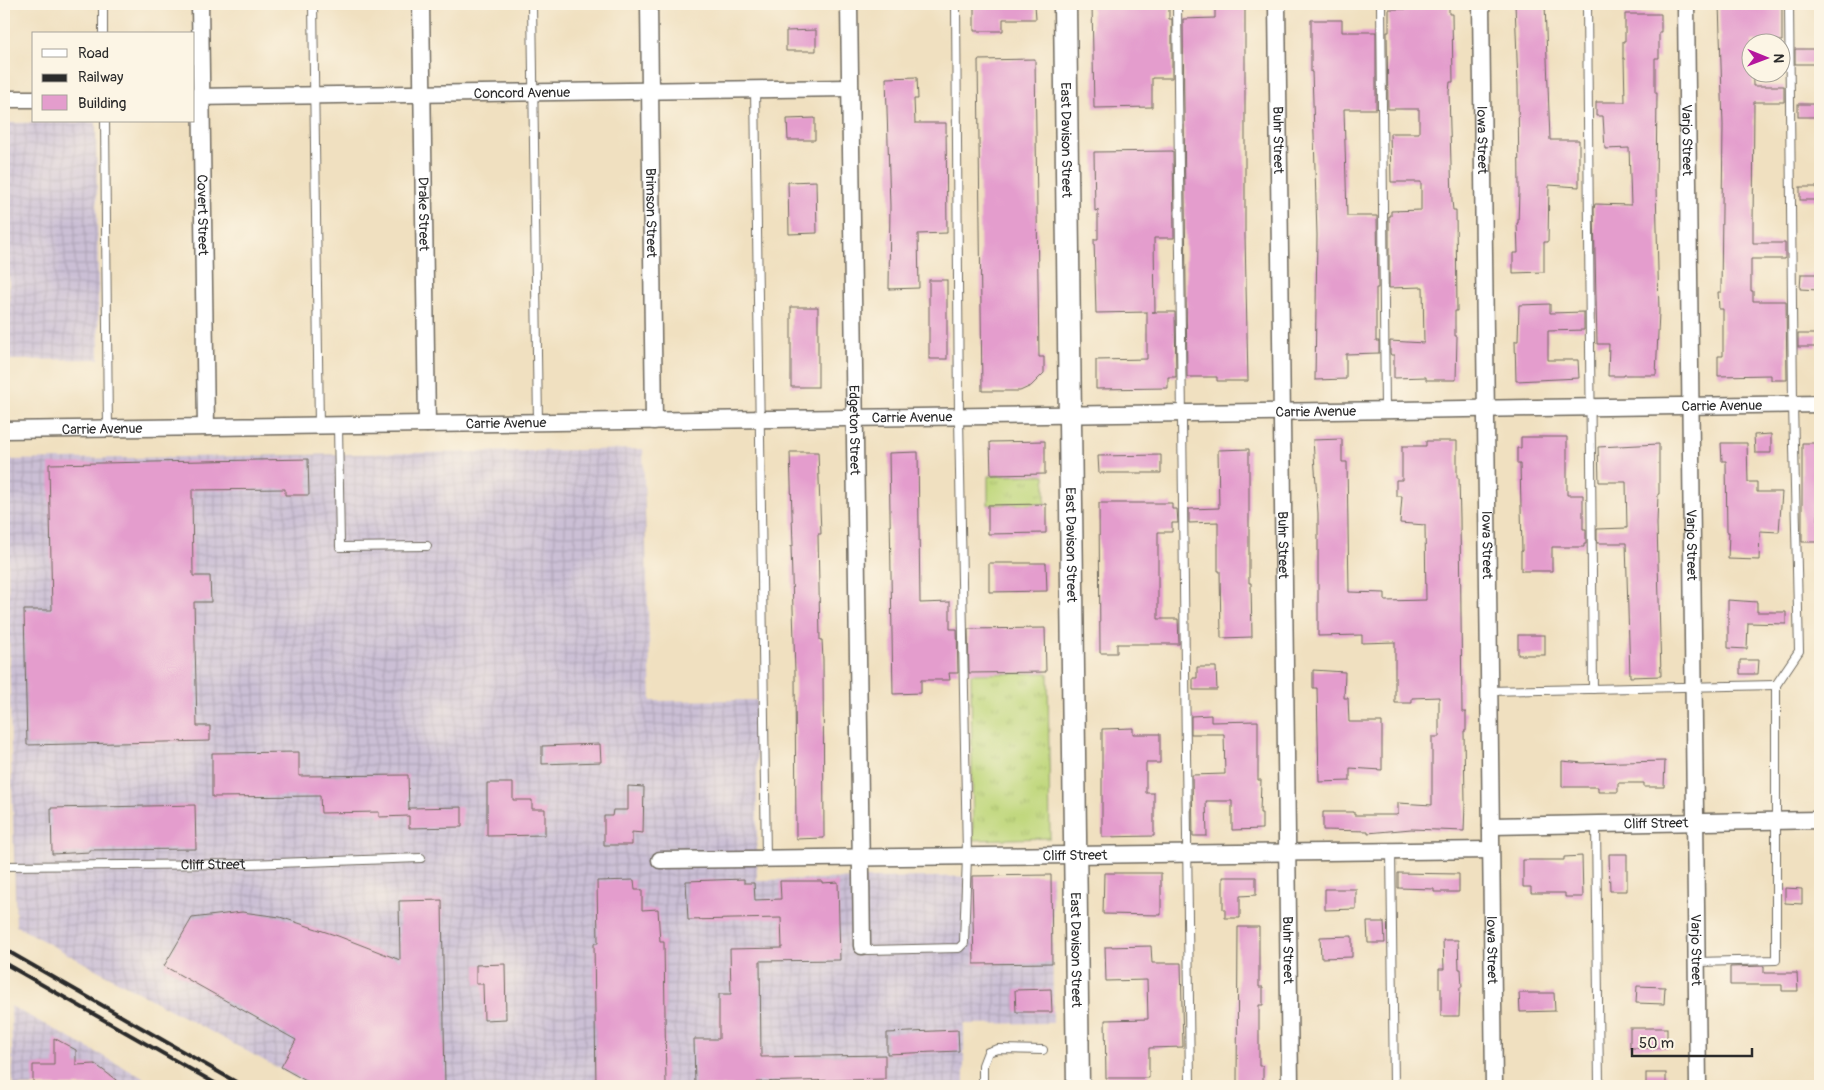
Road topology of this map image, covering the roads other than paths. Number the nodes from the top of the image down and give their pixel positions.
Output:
1 (103, 4) edge
2 (200, 4) edge
3 (313, 4) edge
4 (421, 4) edge
5 (532, 4) edge
6 (649, 4) edge
7 (849, 4) edge
8 (956, 4) edge
9 (1065, 4) edge
10 (1177, 4) edge
11 (1277, 4) edge
12 (1381, 4) edge
13 (1481, 4) edge
14 (1587, 4) edge
15 (1686, 4) edge
16 (1789, 4) edge
17 (104, 32) edge
18 (850, 88) junction
19 (755, 89) junction
20 (650, 91) junction
21 (533, 92) junction
22 (423, 94) junction
23 (313, 95) junction
24 (198, 97) edge
25 (32, 99) edge
26 (4, 100) edge
27 (105, 122) edge
28 (1820, 404) edge
29 (1793, 405) junction
30 (1690, 406) junction
31 (1590, 407) junction
32 (1486, 409) junction
33 (1385, 410) junction
34 (1282, 411) junction
35 (1181, 413) junction
36 (1070, 415) junction
37 (959, 417) junction
38 (854, 418) junction
39 (758, 420) junction
40 (654, 421) junction
41 (538, 423) junction
42 (427, 424) junction
43 (319, 426) junction
44 (338, 426) junction
45 (206, 427) junction
46 (108, 429) junction
47 (4, 430) edge
48 (427, 546) dead end
49 (1776, 685) junction
50 (1693, 687) junction
51 (1593, 689) junction
52 (1489, 691) junction
53 (1820, 820) edge
54 (1776, 821) junction
55 (1695, 822) junction
56 (1596, 824) junction
57 (1491, 826) junction
58 (1491, 850) junction
59 (1391, 851) junction
60 (1287, 852) junction
61 (1187, 853) junction
62 (1075, 854) junction
63 (967, 856) junction
64 (421, 858) dead end
65 (860, 858) junction
66 (766, 859) junction
67 (660, 860) dead end
68 (4, 866) edge
69 (862, 946) joint
70 (1697, 962) junction
71 (1043, 1050) dead end
72 (983, 1086) edge
73 (1078, 1086) edge
74 (1190, 1086) edge
75 (1290, 1086) edge
76 (1394, 1086) edge
77 (1494, 1086) edge
78 (1599, 1086) edge
79 (1698, 1086) edge

1 - 17 lane
2 - 24 street, Covert Street
3 - 23 lane
4 - 22 street, Drake Street
5 - 21 lane
6 - 20 street, Brimson Street
7 - 18 street, Edgeton Street
8 - 37 lane
9 - 36 main road, East Davison Street
10 - 35 lane
11 - 34 street, Buhr Street
12 - 33 lane
13 - 32 street, Iowa Street
14 - 31 lane
15 - 30 street, Varjo Street
16 - 29 lane
18 - 19 street, Concord Avenue
18 - 38 street, Edgeton Street
19 - 20 street, Concord Avenue
19 - 39 lane
20 - 21 street, Concord Avenue
20 - 40 street, Brimson Street
21 - 22 street, Concord Avenue
21 - 41 lane
22 - 23 street, Concord Avenue
22 - 42 street, Drake Street
23 - 24 street, Concord Avenue
23 - 43 lane
24 - 45 street, Covert Street
25 - 26 street
27 - 46 lane
28 - 29 street, Carrie Avenue
29 - 30 street, Carrie Avenue
29 - 49 lane
30 - 31 street, Carrie Avenue
30 - 50 street, Varjo Street
31 - 32 street, Carrie Avenue
31 - 51 lane
32 - 33 street, Carrie Avenue
32 - 52 street, Iowa Street
33 - 34 street, Carrie Avenue
34 - 35 street, Carrie Avenue
34 - 60 street, Buhr Street
35 - 36 street, Carrie Avenue
35 - 61 lane
36 - 37 street, Carrie Avenue
36 - 62 main road, East Davison Street
37 - 38 street, Carrie Avenue
37 - 63 lane
38 - 39 street, Carrie Avenue
38 - 65 street, Edgeton Street
39 - 40 street, Carrie Avenue
39 - 66 lane
40 - 41 street, Carrie Avenue
41 - 42 street, Carrie Avenue
42 - 44 street, Carrie Avenue
43 - 44 street, Carrie Avenue
43 - 45 street, Carrie Avenue
44 - 48 lane
45 - 46 street, Carrie Avenue
46 - 47 street, Carrie Avenue
49 - 50 lane
49 - 54 lane
50 - 51 lane
50 - 55 street, Varjo Street
51 - 52 lane
52 - 57 street, Iowa Street
53 - 54 street, Cliff Street
54 - 55 street, Cliff Street
54 - 70 lane
55 - 56 street, Cliff Street
55 - 70 street, Varjo Street
56 - 57 street, Cliff Street
56 - 78 lane
57 - 58 street, Iowa Street
58 - 59 street, Cliff Street
58 - 77 street, Iowa Street
59 - 60 street, Cliff Street
59 - 76 lane
60 - 61 street, Cliff Street
60 - 75 street, Buhr Street
61 - 62 street, Cliff Street
61 - 74 lane
62 - 63 street, Cliff Street
62 - 73 main road, East Davison Street
63 - 65 street, Cliff Street
63 - 69 lane
64 - 68 lane, Cliff Street
65 - 66 street, Cliff Street
65 - 69 street, Edgeton Street
66 - 67 street, Cliff Street
70 - 79 street, Varjo Street
71 - 72 lane

